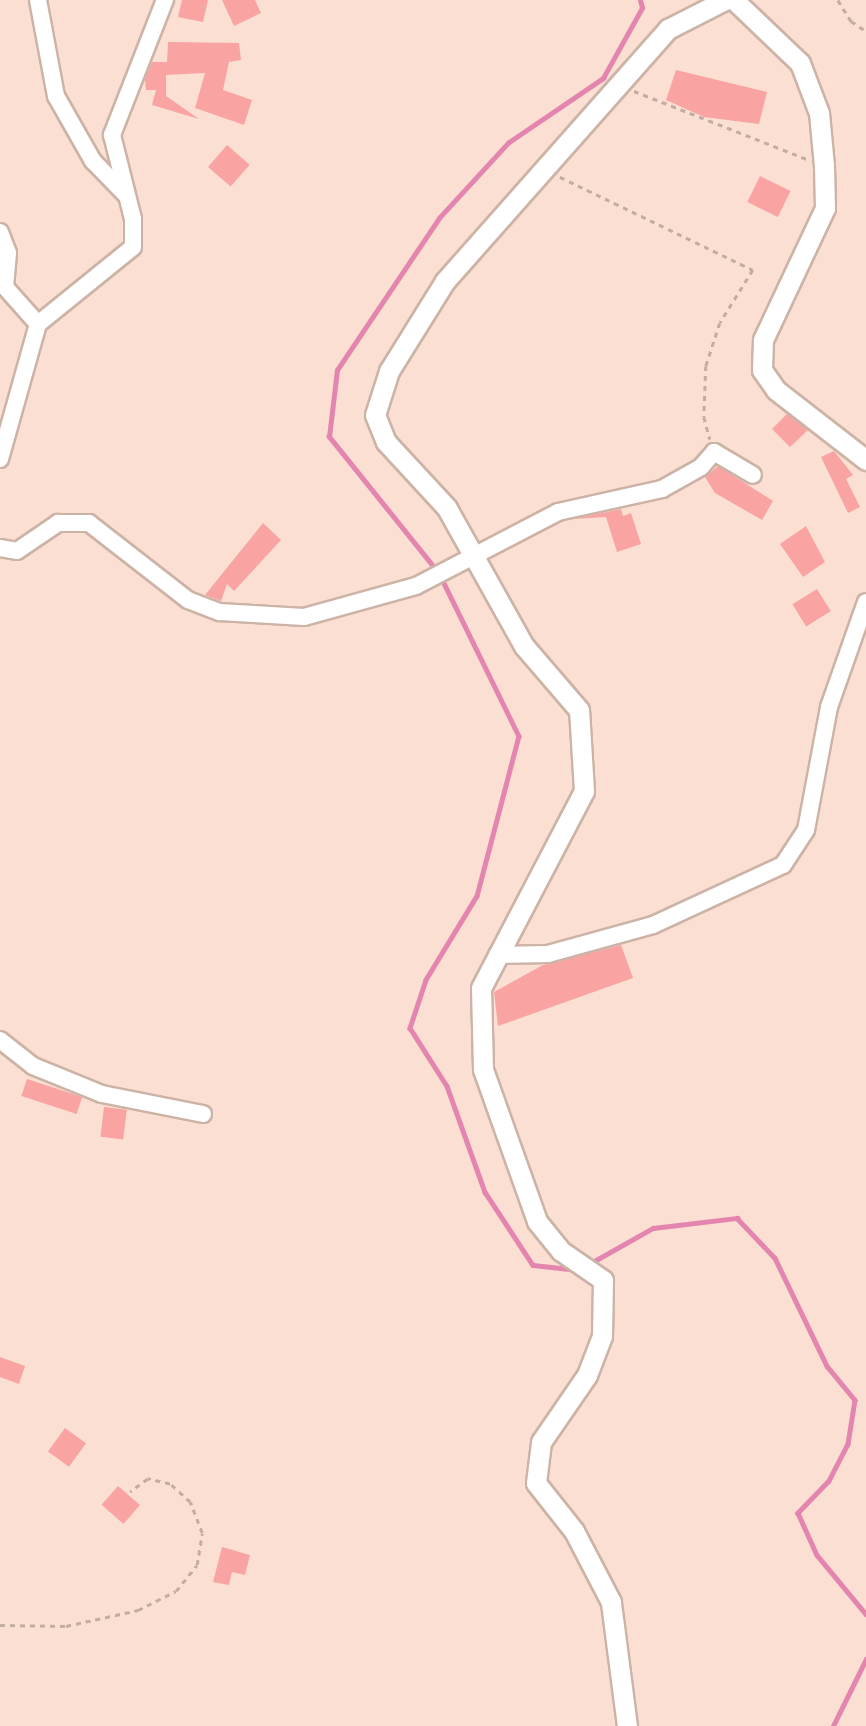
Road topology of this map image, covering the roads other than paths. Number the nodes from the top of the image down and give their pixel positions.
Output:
1 (38, 0) edge
2 (165, 0) edge
3 (724, 0) edge
4 (734, 0) edge
5 (125, 194) junction
6 (0, 232) edge
7 (4, 252) edge
8 (38, 324) junction
9 (0, 459) edge
10 (866, 460) edge
11 (753, 475) dead end
12 (0, 548) edge
13 (468, 556) junction
14 (866, 602) edge
15 (497, 955) junction
16 (0, 1040) edge
17 (203, 1114) dead end
18 (626, 1726) edge

1 - 5 street
2 - 5 street
3 - 13 street
4 - 10 street
5 - 8 street
6 - 7 street
7 - 8 street
8 - 9 street
11 - 13 street
12 - 13 street
13 - 15 street
14 - 15 street
15 - 18 street
16 - 17 street

